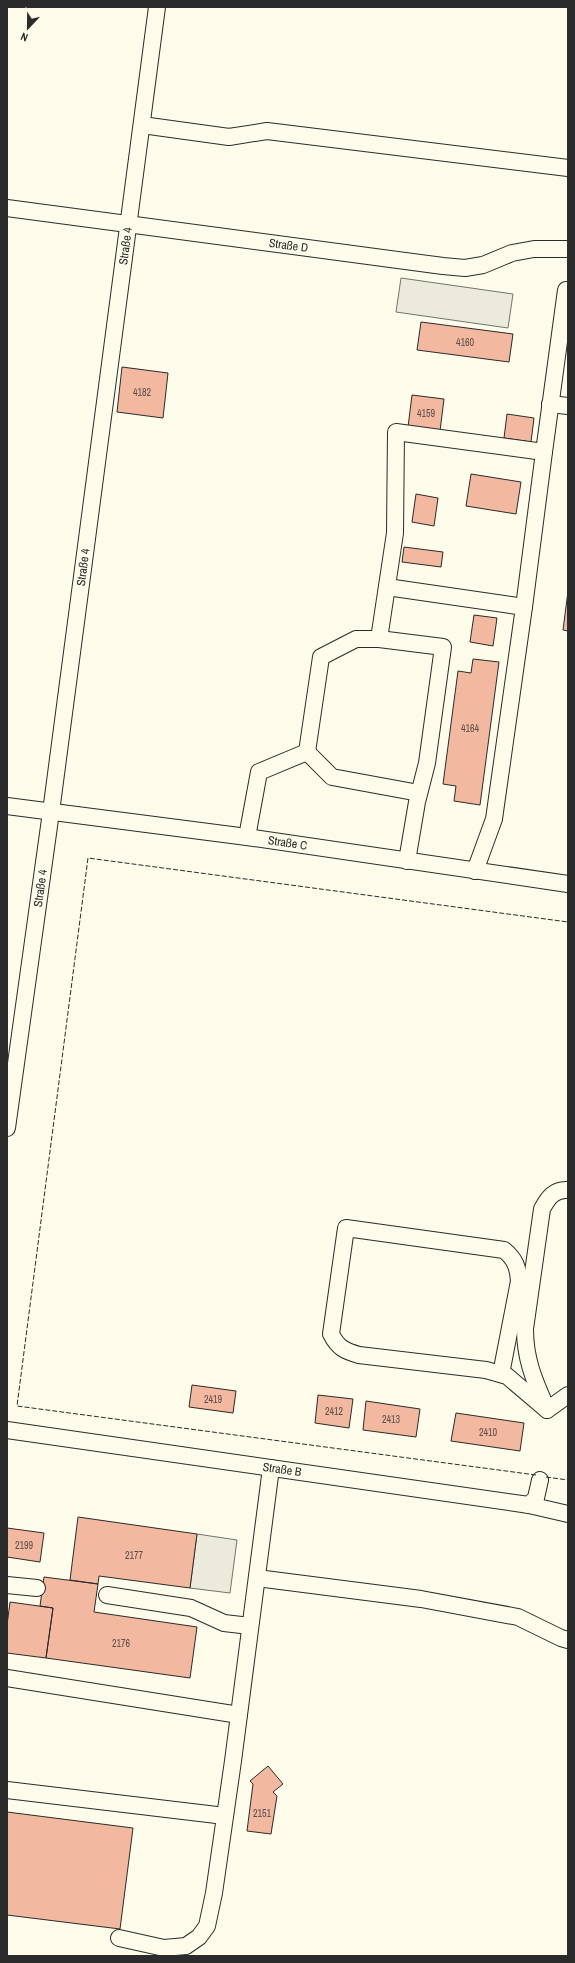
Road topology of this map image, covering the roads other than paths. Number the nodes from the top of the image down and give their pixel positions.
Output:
1 (157, 7) edge
2 (142, 125) junction
3 (568, 168) edge
4 (7, 208) edge
5 (129, 225) junction
6 (568, 249) edge
7 (566, 290) dead end
8 (550, 404) junction
9 (568, 406) edge
10 (544, 452) junction
11 (387, 587) junction
12 (524, 606) junction
13 (379, 639) junction
14 (307, 752) junction
15 (419, 793) junction
16 (7, 806) edge
17 (51, 812) junction
18 (247, 837) junction
19 (407, 861) junction
20 (475, 871) junction
21 (568, 884) edge
22 (7, 1128) edge
23 (568, 1190) edge
24 (501, 1374) junction
25 (568, 1395) edge
26 (547, 1410) junction
27 (7, 1430) edge
28 (271, 1468) junction
29 (540, 1480) dead end
30 (530, 1505) junction
31 (568, 1514) edge
32 (257, 1578) junction
33 (7, 1585) edge
34 (37, 1588) dead end
35 (107, 1594) dead end
36 (250, 1626) junction
37 (568, 1640) edge
38 (7, 1678) edge
39 (239, 1715) junction
40 (7, 1790) edge
41 (225, 1816) junction
42 (119, 1938) dead end

1 - 2 lane, Straße 4
2 - 3 lane
2 - 5 lane, Straße 4
4 - 5 lane, Straße D
5 - 6 lane, Straße D
5 - 17 lane, Straße 4
7 - 8 lane
8 - 9 lane
8 - 10 lane
10 - 11 lane
10 - 12 lane
11 - 12 lane
11 - 13 lane
12 - 20 lane
13 - 14 lane
13 - 15 lane
14 - 15 lane
14 - 18 lane
15 - 19 lane
16 - 17 lane, Straße C
17 - 18 lane, Straße C
17 - 22 lane, Straße 4
18 - 19 lane, Straße C
19 - 20 lane, Straße C
20 - 21 lane, Straße C
23 - 26 lane
24 - 24 lane
24 - 26 lane
25 - 26 lane
27 - 28 lane, Straße B
28 - 30 lane, Straße B
28 - 32 lane
29 - 30 lane
30 - 31 lane, Straße B
32 - 36 lane
32 - 37 lane
33 - 34 lane
35 - 36 lane
36 - 39 lane
38 - 39 lane
39 - 41 lane
40 - 41 lane
41 - 42 lane

